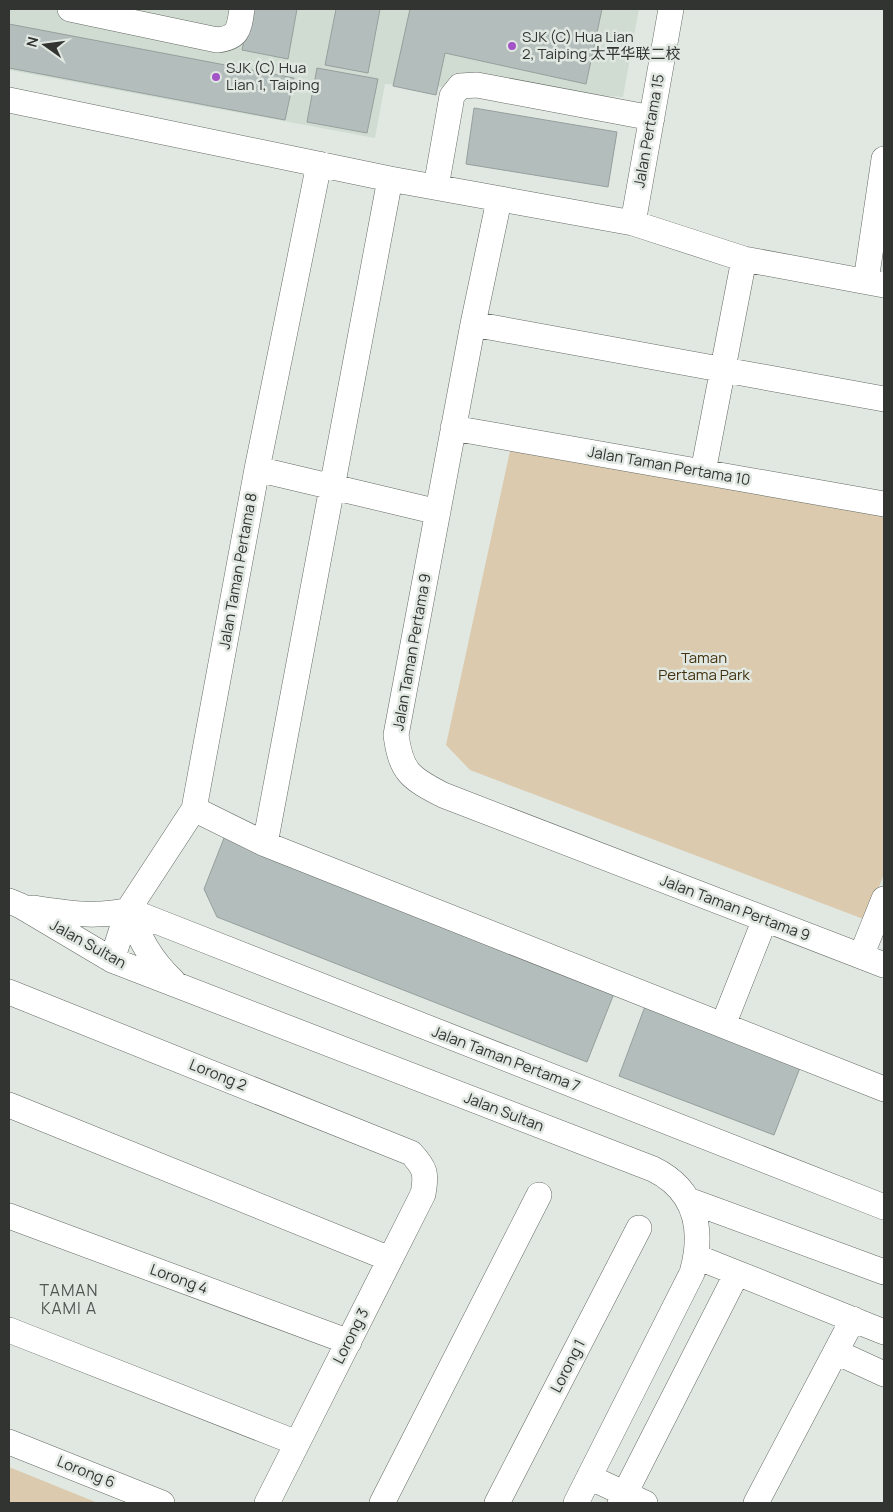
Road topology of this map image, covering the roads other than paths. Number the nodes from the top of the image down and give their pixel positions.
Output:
1 (70, 9) edge
2 (242, 9) edge
3 (671, 9) edge
4 (9, 100) edge
5 (652, 118) junction
6 (884, 159) edge
7 (884, 163) edge
8 (319, 164) junction
9 (390, 180) junction
10 (436, 187) junction
11 (499, 200) junction
12 (633, 223) junction
13 (744, 259) junction
14 (875, 283) edge
15 (473, 324) junction
16 (723, 368) junction
17 (884, 399) edge
18 (453, 428) junction
19 (257, 469) junction
20 (702, 472) junction
21 (333, 487) junction
22 (884, 504) edge
23 (438, 512) junction
24 (194, 810) junction
25 (265, 844) junction
26 (884, 899) edge
27 (15, 904) edge
28 (128, 910) junction
29 (766, 919) junction
30 (861, 956) junction
31 (112, 960) junction
32 (884, 965) edge
33 (179, 986) junction
34 (9, 992) edge
35 (723, 1025) junction
36 (884, 1089) edge
37 (9, 1105) edge
38 (422, 1166) joint
39 (539, 1196) dead end
40 (688, 1200) junction
41 (884, 1207) edge
42 (9, 1216) edge
43 (639, 1228) dead end
44 (697, 1257) junction
45 (390, 1259) junction
46 (884, 1272) edge
47 (737, 1273) junction
48 (853, 1319) junction
49 (9, 1330) edge
50 (884, 1332) edge
51 (349, 1342) junction
52 (836, 1352) junction
53 (884, 1374) edge
54 (9, 1442) edge
55 (297, 1444) junction
56 (589, 1477) junction
57 (630, 1500) edge
58 (162, 1503) edge
59 (267, 1503) edge
60 (382, 1503) edge
61 (496, 1503) edge
62 (576, 1503) edge
63 (756, 1503) edge

1 - 2 street
3 - 5 street, Jalan Pertama 15
4 - 8 street
5 - 10 street
5 - 12 street, Jalan Pertama 15
6 - 7 street
7 - 14 street
8 - 9 street
8 - 19 street, Jalan Taman Pertama 8
9 - 10 street
9 - 21 street
10 - 11 street
11 - 12 street
11 - 15 street, Jalan Taman Pertama 9
12 - 13 street
13 - 14 street
13 - 16 street
15 - 16 street
15 - 18 street, Jalan Taman Pertama 9
16 - 17 street
16 - 20 street
18 - 20 street, Jalan Taman Pertama 10
18 - 23 street, Jalan Taman Pertama 9
19 - 21 street
19 - 24 street, Jalan Taman Pertama 8
20 - 22 street, Jalan Taman Pertama 10
21 - 23 street
21 - 25 street
23 - 29 street, Jalan Taman Pertama 9
24 - 25 street
24 - 28 street, Jalan Taman Pertama 8
25 - 35 street
26 - 30 street
27 - 28 street
27 - 31 street, Jalan Sultan
28 - 31 street, Jalan Taman Pertama 8
28 - 33 street
28 - 41 street, Jalan Taman Pertama 7
29 - 30 street, Jalan Taman Pertama 9
29 - 35 street
30 - 32 street, Jalan Taman Pertama 9
31 - 33 street, Jalan Sultan
33 - 40 street, Jalan Sultan
34 - 38 street, Lorong 2
35 - 36 street
37 - 45 street
38 - 45 street, Lorong 3
39 - 60 street
40 - 44 street, Jalan Sultan
40 - 46 street
42 - 51 street, Lorong 4
43 - 61 street, Lorong 1
44 - 47 street
44 - 56 street, Jalan Sultan
45 - 51 street, Lorong 3
47 - 48 street
47 - 57 street
48 - 50 street
48 - 52 street
49 - 55 street
51 - 55 street, Lorong 3
52 - 53 street
52 - 63 street
54 - 58 street, Lorong 6
55 - 59 street, Lorong 3
56 - 57 street
56 - 62 street, Jalan Sultan

